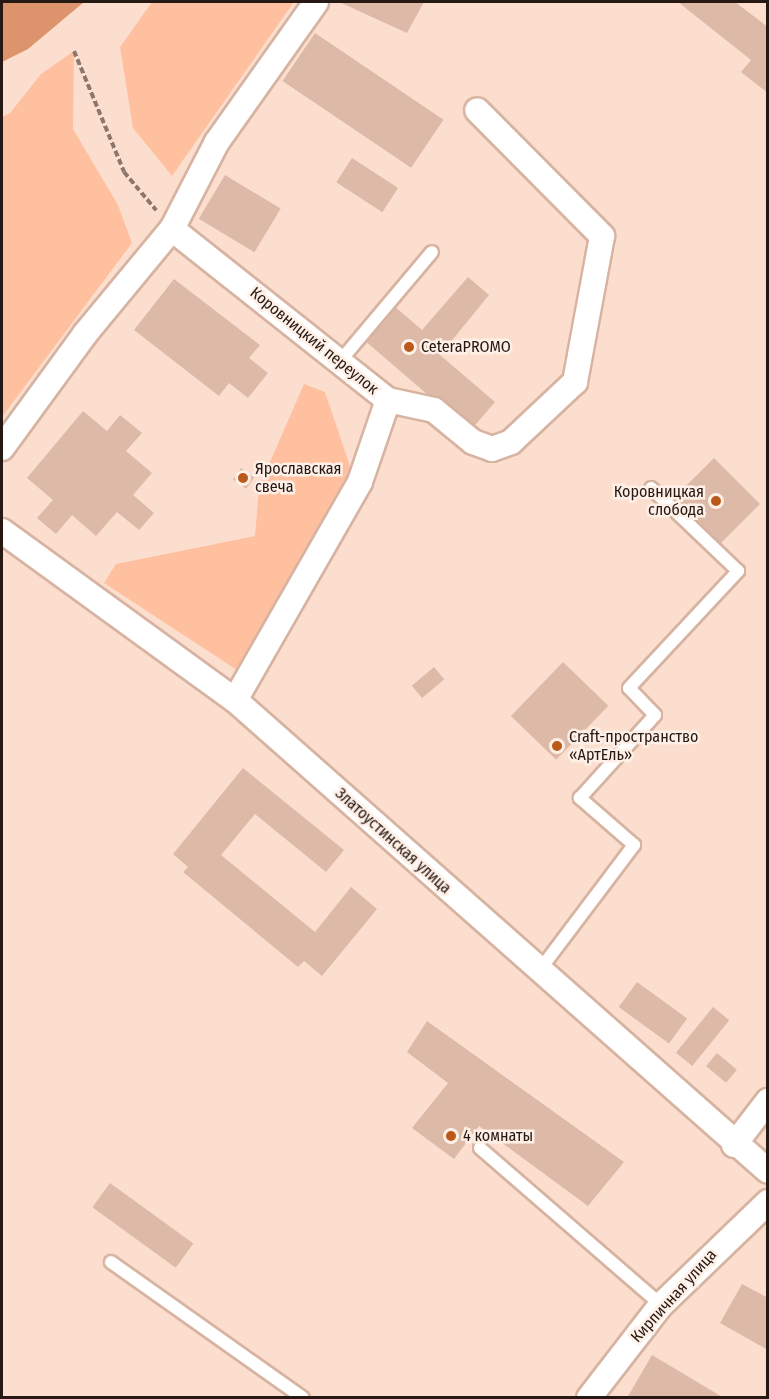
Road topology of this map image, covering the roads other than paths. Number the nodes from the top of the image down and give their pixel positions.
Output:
1 (316, 2) edge
2 (477, 110) dead end
3 (172, 229) junction
4 (432, 252) dead end
5 (341, 360) junction
6 (388, 400) junction
7 (2, 448) edge
8 (651, 488) dead end
9 (2, 531) edge
10 (235, 700) junction
11 (539, 971) junction
12 (768, 1101) edge
13 (734, 1145) junction
14 (480, 1148) dead end
15 (768, 1171) edge
16 (768, 1202) edge
17 (111, 1262) dead end
18 (661, 1305) junction
19 (303, 1398) edge
20 (589, 1398) edge

1 - 3 street
2 - 6 street
3 - 5 street, Коровницкий переулок
3 - 7 street
4 - 5 lane
5 - 6 street, Коровницкий переулок
6 - 10 street, Коровницкий переулок
8 - 11 lane
9 - 10 street, Златоустинская улица
10 - 11 street, Златоустинская улица
11 - 13 street, Златоустинская улица
12 - 13 street
13 - 15 street, Златоустинская улица
14 - 18 lane
16 - 18 street, Кирпичная улица
17 - 19 lane
18 - 20 street, Кирпичная улица

